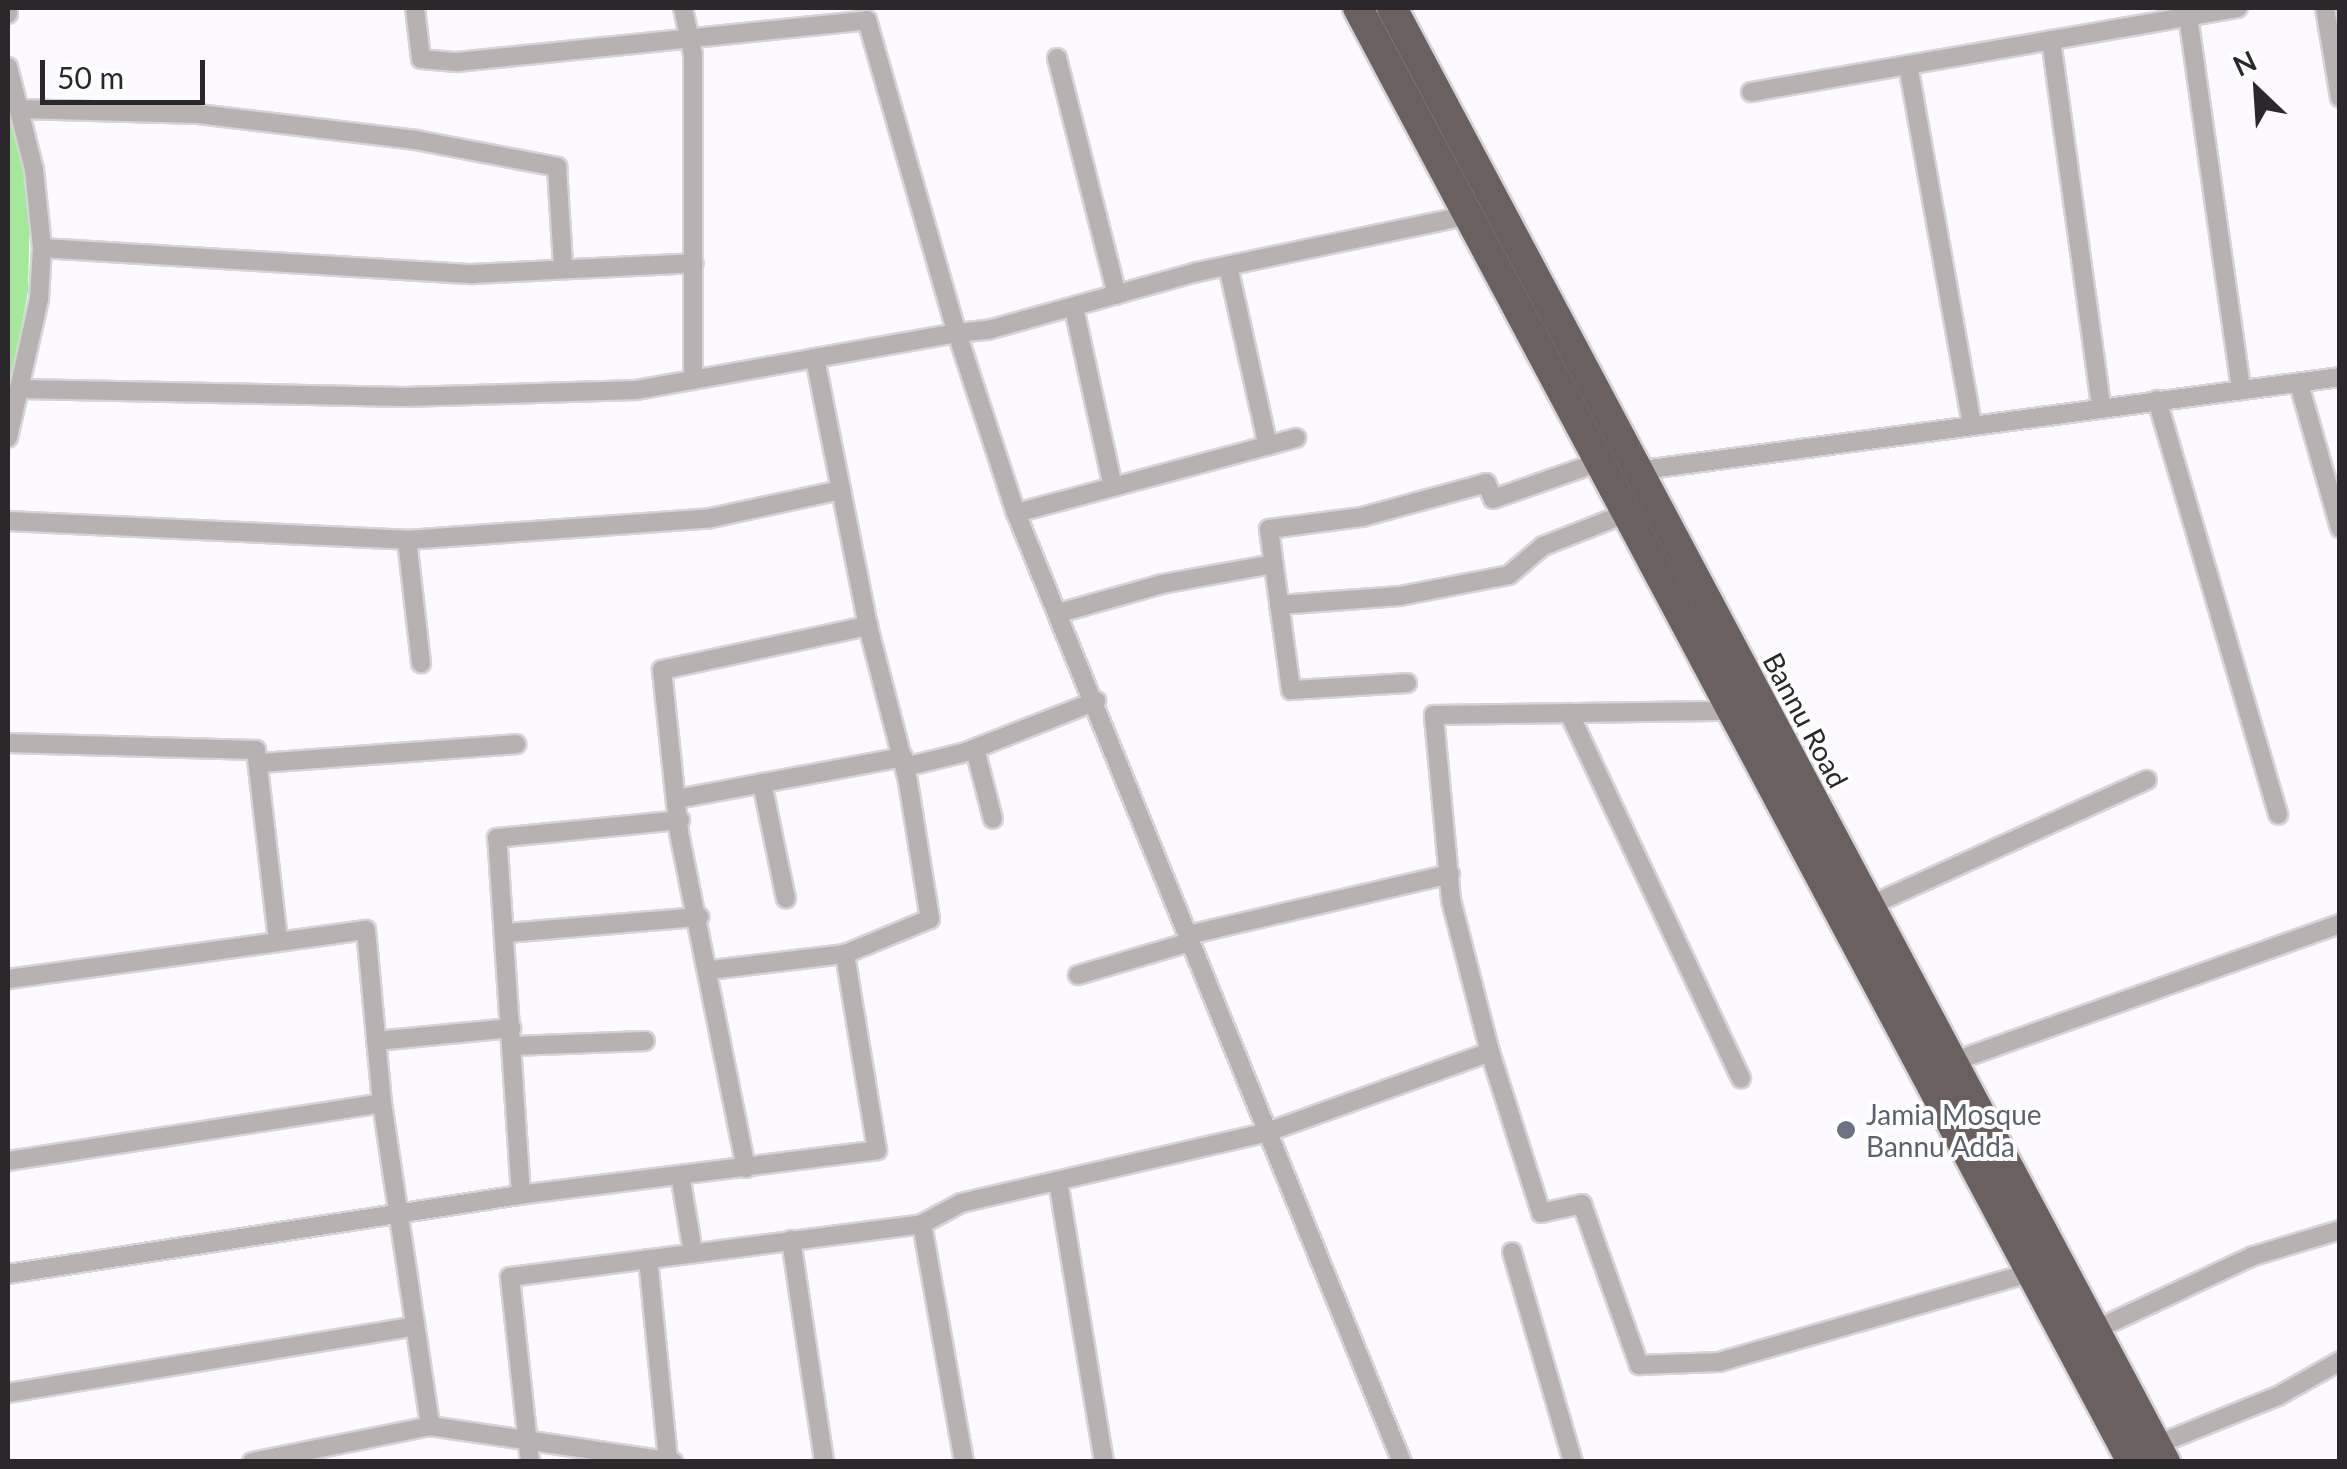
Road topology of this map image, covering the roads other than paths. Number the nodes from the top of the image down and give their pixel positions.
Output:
1 (415, 8) edge
2 (683, 8) edge
3 (1358, 8) edge
4 (1392, 8) edge
5 (2238, 8) edge
6 (2325, 8) edge
7 (2188, 16) junction
8 (691, 35) junction
9 (2050, 40) junction
10 (1057, 58) dead end
11 (1908, 64) junction
12 (8, 67) edge
13 (1751, 92) dead end
14 (2340, 98) edge
15 (15, 103) edge
16 (1465, 216) junction
17 (42, 248) junction
18 (694, 263) junction
19 (563, 266) junction
20 (1228, 266) junction
21 (1117, 295) junction
22 (1074, 308) junction
23 (957, 332) junction
24 (815, 358) junction
25 (2340, 377) edge
26 (693, 380) junction
27 (2299, 384) junction
28 (22, 388) junction
29 (2241, 390) junction
30 (2156, 400) junction
31 (2100, 408) junction
32 (1972, 425) junction
33 (8, 438) edge
34 (1296, 438) dead end
35 (1268, 446) junction
36 (1599, 462) junction
37 (1635, 471) junction
38 (1113, 487) junction
39 (841, 490) junction
40 (1016, 513) junction
41 (1627, 514) junction
42 (8, 522) edge
43 (2340, 528) edge
44 (408, 540) junction
45 (1273, 564) junction
46 (1279, 606) junction
47 (1059, 613) junction
48 (868, 626) junction
49 (421, 663) dead end
50 (1407, 683) dead end
51 (1096, 700) junction
52 (1730, 711) junction
53 (1569, 712) junction
54 (8, 743) edge
55 (516, 744) dead end
56 (975, 748) junction
57 (260, 762) junction
58 (904, 762) junction
59 (2147, 780) dead end
60 (762, 783) junction
61 (676, 800) junction
62 (2278, 815) dead end
63 (993, 819) dead end
64 (680, 820) junction
65 (1450, 874) junction
66 (786, 899) dead end
67 (1869, 906) junction
68 (698, 917) junction
69 (2340, 924) edge
70 (508, 933) junction
71 (1189, 938) junction
72 (278, 940) junction
73 (845, 954) junction
74 (710, 970) junction
75 (1078, 975) dead end
76 (8, 980) edge
77 (512, 1037) junction
78 (376, 1041) junction
79 (645, 1041) dead end
80 (1490, 1052) junction
81 (1956, 1060) junction
82 (1741, 1079) dead end
83 (382, 1103) junction
84 (1265, 1133) junction
85 (8, 1161) edge
86 (746, 1168) junction
87 (680, 1176) junction
88 (1058, 1181) junction
89 (522, 1195) junction
90 (397, 1213) junction
91 (922, 1224) junction
92 (2340, 1230) edge
93 (790, 1240) junction
94 (693, 1252) junction
95 (1512, 1252) dead end
96 (648, 1258) junction
97 (2033, 1272) junction
98 (8, 1274) edge
99 (412, 1326) junction
100 (2095, 1330) junction
101 (2340, 1361) edge
102 (8, 1393) edge
103 (430, 1426) junction
104 (528, 1438) junction
105 (2151, 1456) edge
106 (670, 1461) edge
107 (252, 1462) edge
108 (530, 1462) edge
109 (824, 1462) edge
110 (964, 1462) edge
111 (1104, 1462) edge
112 (1402, 1462) edge
113 (1573, 1462) edge

1 - 8 street
2 - 8 street
3 - 16 highway
4 - 37 highway, Bannu Road
5 - 7 street
6 - 14 street
7 - 9 street
7 - 29 street
8 - 18 street
8 - 23 street
9 - 11 street
9 - 31 street
10 - 21 street
11 - 13 street
11 - 32 street
12 - 15 street
15 - 17 street
15 - 19 street
16 - 20 street
16 - 36 highway
17 - 19 street
17 - 28 street
18 - 19 street
18 - 26 street
20 - 21 street
20 - 35 street
21 - 22 street
22 - 23 street
22 - 38 street
23 - 24 street
23 - 40 street
24 - 26 street
24 - 39 street
25 - 27 street
26 - 28 street
27 - 29 street
27 - 43 street
28 - 33 street
29 - 30 street
30 - 31 street
30 - 62 street
31 - 32 street
32 - 37 street
34 - 35 street
35 - 38 street
36 - 41 highway
36 - 45 street
37 - 67 highway, Bannu Road
38 - 40 street
39 - 44 street
39 - 48 street
40 - 47 street
41 - 46 street
41 - 52 highway
42 - 44 street
44 - 49 street
45 - 46 street
45 - 47 street
46 - 50 street
47 - 51 street
48 - 58 street
48 - 61 street
51 - 56 street
51 - 71 street
52 - 53 street
52 - 97 highway
53 - 65 street
53 - 82 street
54 - 57 street
55 - 57 street
56 - 58 street
56 - 63 street
57 - 72 street
58 - 60 street
58 - 73 street
59 - 67 street
60 - 61 street
60 - 66 street
61 - 64 street
64 - 68 street
64 - 70 street
65 - 71 street
65 - 80 street
67 - 81 highway, Bannu Road
68 - 70 street
68 - 74 street
69 - 81 street
70 - 77 street
71 - 75 street
71 - 84 street
72 - 76 street
72 - 78 street
73 - 74 street
73 - 86 street
74 - 86 street
77 - 78 street
77 - 79 street
77 - 89 street
78 - 83 street
80 - 84 street
80 - 97 street
81 - 100 highway, Bannu Road
83 - 85 street
83 - 90 street
84 - 88 street
84 - 112 street
86 - 87 street
87 - 89 street
87 - 94 street
88 - 91 street
88 - 111 street
89 - 90 street
90 - 98 street
90 - 99 street
91 - 93 street
91 - 110 street
92 - 100 street
93 - 94 street
93 - 109 street
94 - 96 street
95 - 113 street
96 - 104 street
96 - 106 street
97 - 105 highway
99 - 102 street
99 - 103 street
100 - 105 highway, Bannu Road
101 - 105 street
103 - 104 street
103 - 107 street
104 - 106 street
104 - 108 street

